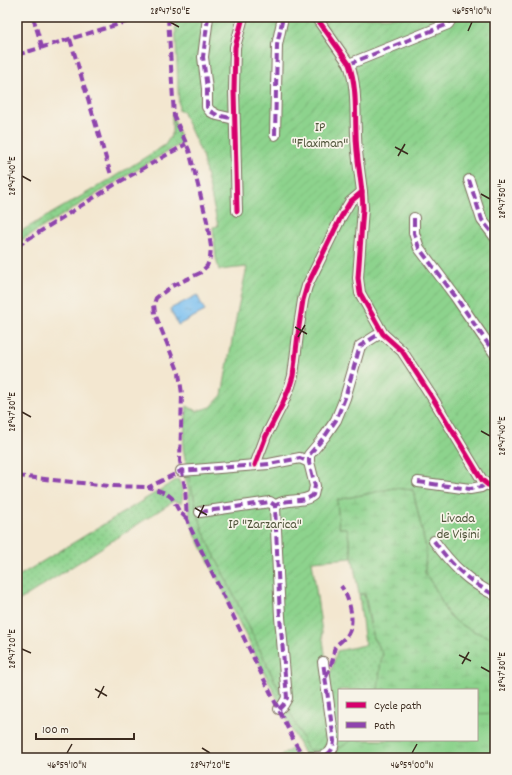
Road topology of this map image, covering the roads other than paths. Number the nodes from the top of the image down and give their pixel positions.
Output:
1 (208, 17) edge
2 (243, 17) edge
3 (283, 17) edge
4 (316, 17) edge
5 (451, 17) edge
6 (349, 64) junction
7 (234, 117) junction
8 (275, 135) dead end
9 (469, 180) dead end
10 (362, 192) junction
11 (237, 211) dead end
12 (414, 218) dead end
13 (495, 237) edge
14 (383, 334) junction
15 (495, 354) edge
16 (309, 462) junction
17 (255, 466) junction
18 (181, 471) dead end
19 (418, 482) dead end
20 (490, 485) edge
21 (276, 506) junction
22 (200, 512) dead end
23 (434, 541) dead end
24 (495, 595) edge
25 (323, 662) dead end
26 (279, 709) dead end
27 (304, 757) dead end

1 - 7 street
2 - 7 street
3 - 8 street
4 - 6 street
5 - 6 street
6 - 10 street
7 - 11 street
9 - 13 street
10 - 14 street
10 - 17 street
12 - 15 street
14 - 16 street
14 - 20 street
16 - 17 street
16 - 21 street
17 - 18 street
19 - 20 street
21 - 22 street
21 - 26 street
23 - 24 street
25 - 27 street

